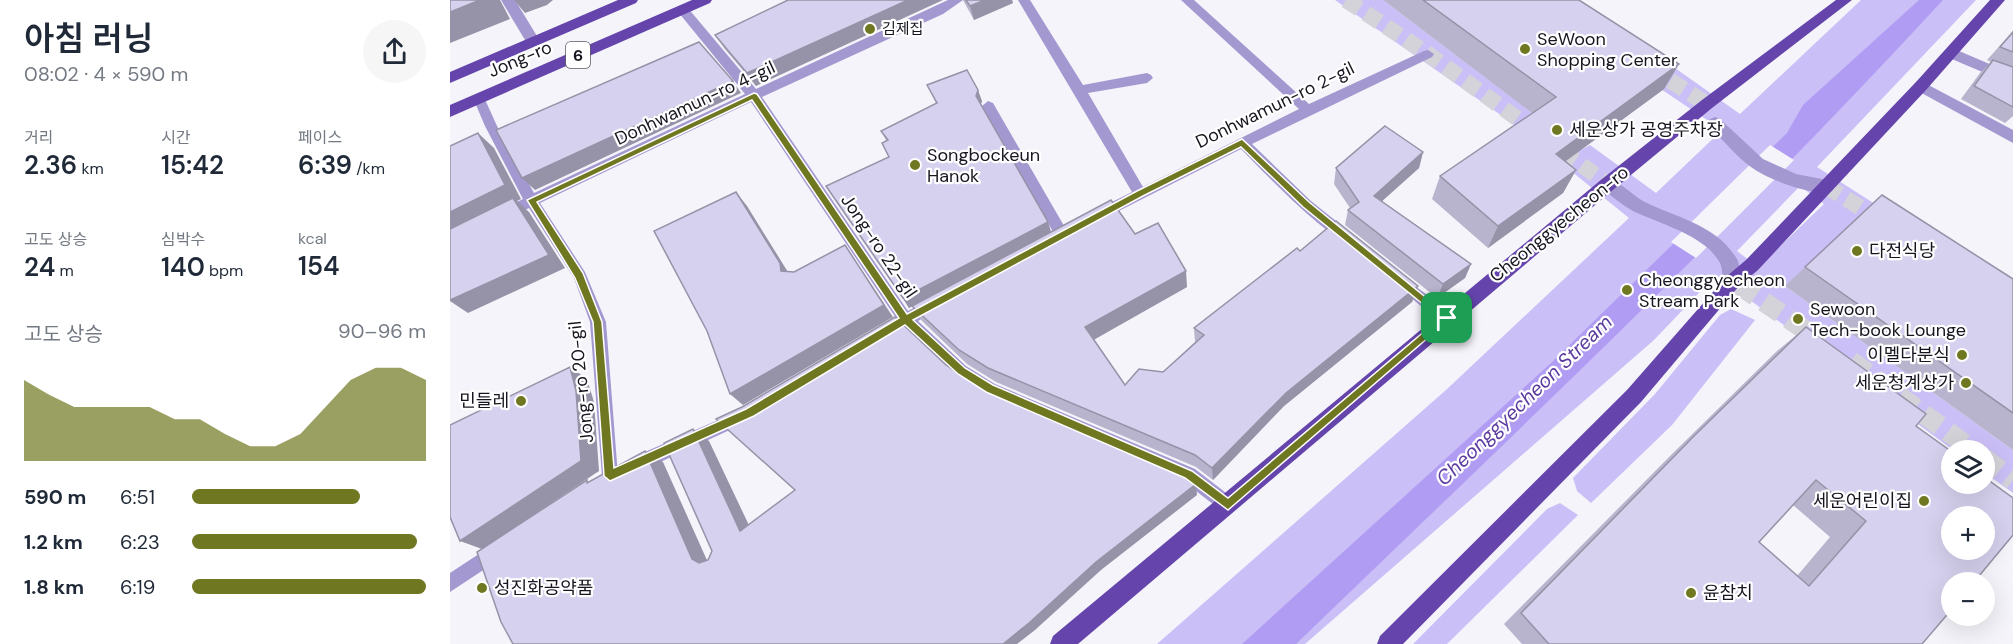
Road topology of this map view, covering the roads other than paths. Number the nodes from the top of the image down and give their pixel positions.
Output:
1 (508, 0) edge
2 (631, 0) edge
3 (705, 0) edge
4 (957, 0) edge
5 (1024, 0) edge
6 (1187, 0) edge
7 (1845, 0) edge
8 (1998, 0) edge
9 (683, 10) junction
10 (533, 41) junction
11 (1952, 53) junction
12 (1428, 54) dead end
13 (450, 78) edge
14 (1147, 78) dead end
15 (2013, 80) edge
16 (1921, 86) junction
17 (1080, 90) junction
18 (754, 96) junction
19 (479, 98) junction
20 (988, 106) dead end
21 (1308, 110) junction
22 (450, 111) edge
23 (1717, 125) dead end
24 (2013, 137) edge
25 (1242, 142) junction
26 (1608, 184) junction
27 (1822, 185) junction
28 (1140, 193) junction
29 (531, 200) junction
30 (1091, 219) edge
31 (491, 222) edge
32 (1062, 235) edge
33 (1361, 249) edge
34 (1388, 271) edge
35 (1731, 279) junction
36 (947, 297) edge
37 (1447, 318) junction
38 (906, 320) junction
39 (866, 343) edge
40 (758, 407) edge
41 (1228, 505) junction
42 (506, 545) edge
43 (450, 583) edge
44 (1061, 644) edge
45 (1388, 644) edge

1 - 10 street
2 - 10 main road, Jong-ro / 6
3 - 9 main road, Jong-ro / 6
4 - 18 lane, Donhwamun-ro 4-gil
5 - 17 lane
6 - 21 lane
7 - 26 main road, Cheonggyecheon-ro
8 - 11 main road
9 - 18 lane, Jong-ro 22-gil
9 - 19 main road, Jong-ro / 6
10 - 13 main road, Jong-ro / 6
11 - 15 street
11 - 16 main road
12 - 21 lane, Donhwamun-ro 2-gil
14 - 17 lane
16 - 24 street
16 - 27 main road
17 - 28 lane
18 - 29 lane, Donhwamun-ro 4-gil
18 - 38 lane, Jong-ro 22-gil
19 - 22 main road, Jong-ro / 6
19 - 29 lane, Jong-ro 20-gil
20 - 32 lane
21 - 25 lane, Donhwamun-ro 2-gil
23 - 27 street
25 - 28 lane, Donhwamun-ro 2-gil
25 - 33 lane
26 - 35 street
26 - 37 main road, Cheonggyecheon-ro
27 - 35 main road
28 - 30 lane, Donhwamun-ro 2-gil
29 - 31 lane, Donhwamun-ro 4-gil
29 - 40 lane, Jong-ro 20-gil
34 - 37 lane
35 - 45 main road
36 - 38 lane
37 - 41 main road, Cheonggyecheon-ro
38 - 39 lane
38 - 41 lane, Jong-ro 22-gil
41 - 44 main road, Cheonggyecheon-ro
42 - 43 lane

